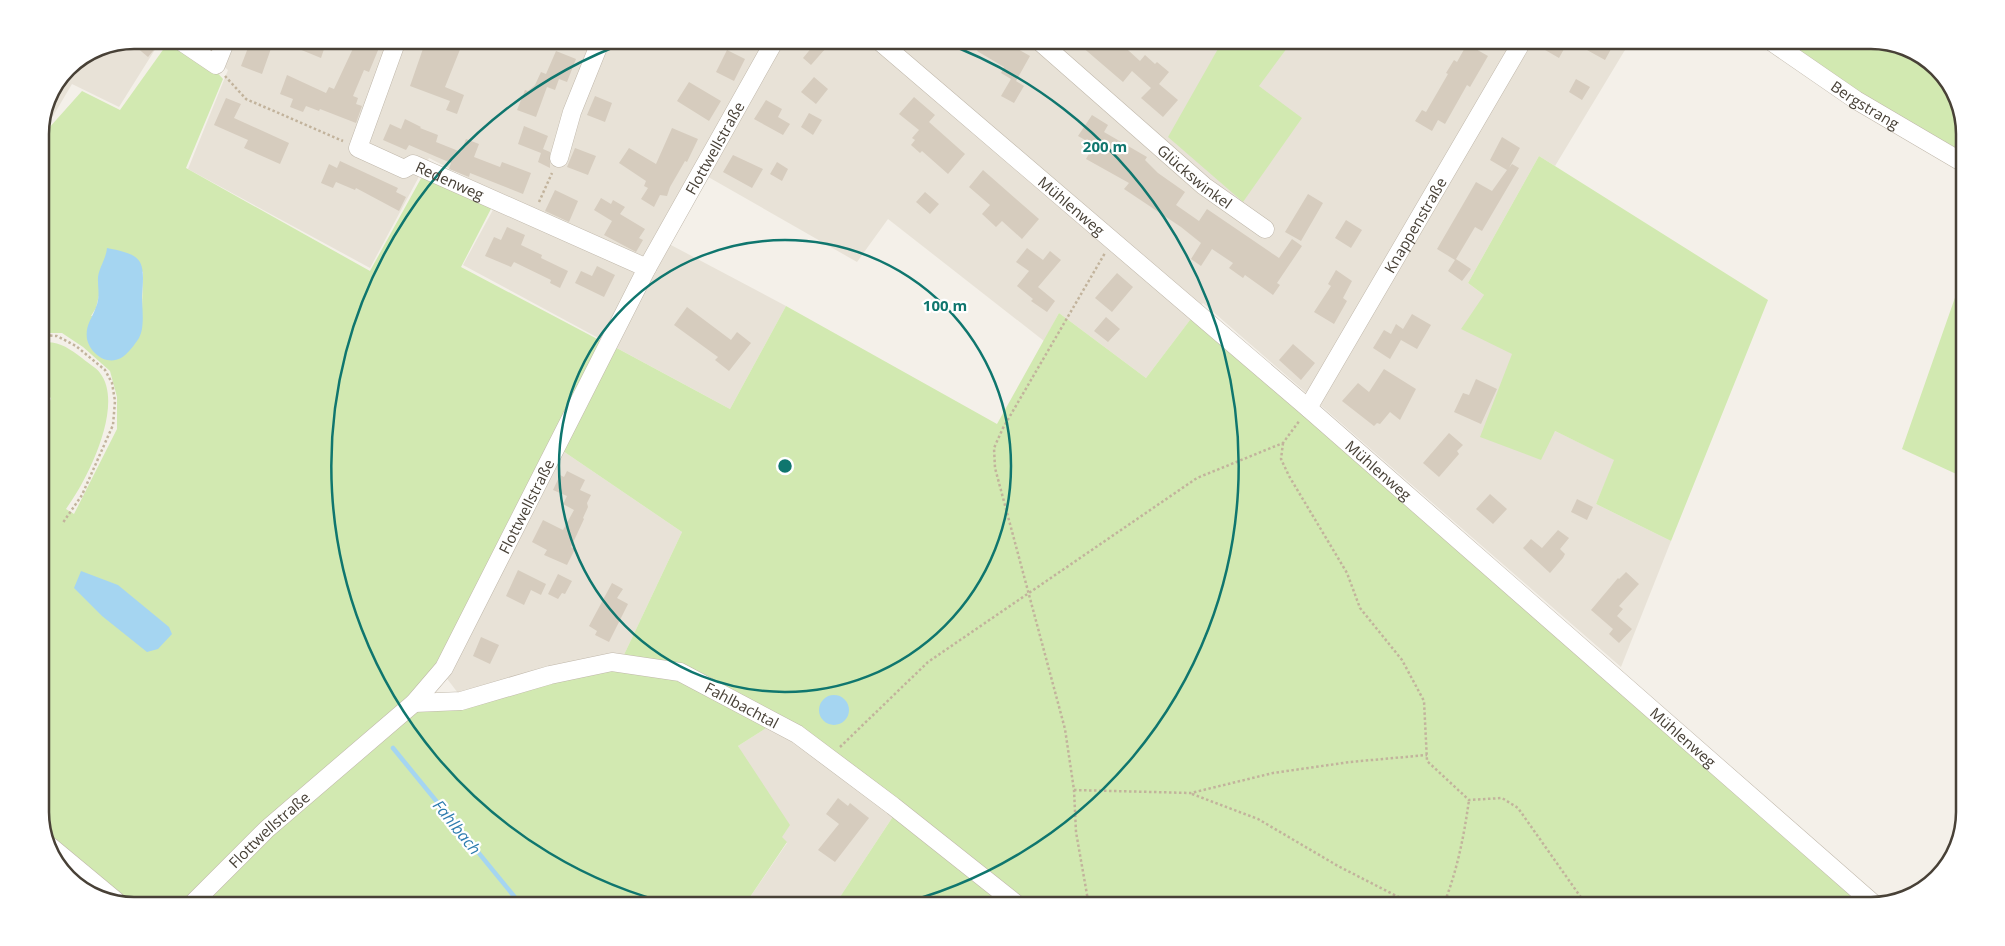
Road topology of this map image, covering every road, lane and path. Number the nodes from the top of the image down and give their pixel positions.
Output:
1 (192, 49) edge
2 (222, 49) edge
3 (394, 49) edge
4 (597, 49) edge
5 (770, 49) edge
6 (888, 49) edge
7 (1048, 49) edge
8 (1518, 49) edge
9 (1782, 49) edge
10 (216, 65) junction
11 (358, 148) junction
12 (559, 158) joint
13 (1956, 159) edge
14 (532, 217) junction
15 (1265, 229) dead end
16 (1112, 242) junction
17 (647, 268) junction
18 (49, 336) edge
19 (1308, 408) junction
20 (1283, 443) junction
21 (62, 524) dead end
22 (1029, 592) junction
23 (414, 703) junction
24 (1427, 755) junction
25 (828, 758) junction
26 (1074, 790) junction
27 (1190, 793) junction
28 (1469, 800) junction
29 (62, 858) edge
30 (104, 892) edge
31 (199, 897) edge
32 (1008, 897) edge
33 (1087, 897) edge
34 (1398, 897) edge
35 (1446, 897) edge
36 (1581, 897) edge
37 (1866, 897) edge

1 - 10 street
2 - 10 street
3 - 11 street
4 - 12 street
5 - 17 street, Flottwellstraße
6 - 16 street, Mühlenweg
7 - 15 street, Glückswinkel
8 - 19 street, Knappenstraße
9 - 13 street, Bergstrang
10 - 11 path
11 - 14 street, Redenweg
12 - 14 path
14 - 17 street, Redenweg
16 - 19 street, Mühlenweg
16 - 22 path
17 - 23 street, Flottwellstraße
18 - 21 path
19 - 20 path
19 - 37 street, Mühlenweg
20 - 22 path
20 - 24 path
22 - 25 path
22 - 26 path
23 - 25 street, Fahlbachtal
23 - 31 street, Flottwellstraße
24 - 27 path
24 - 28 path
25 - 32 street, Fahlbachtal
26 - 27 path
26 - 33 path
27 - 34 path
28 - 35 path
28 - 36 path
29 - 30 street

